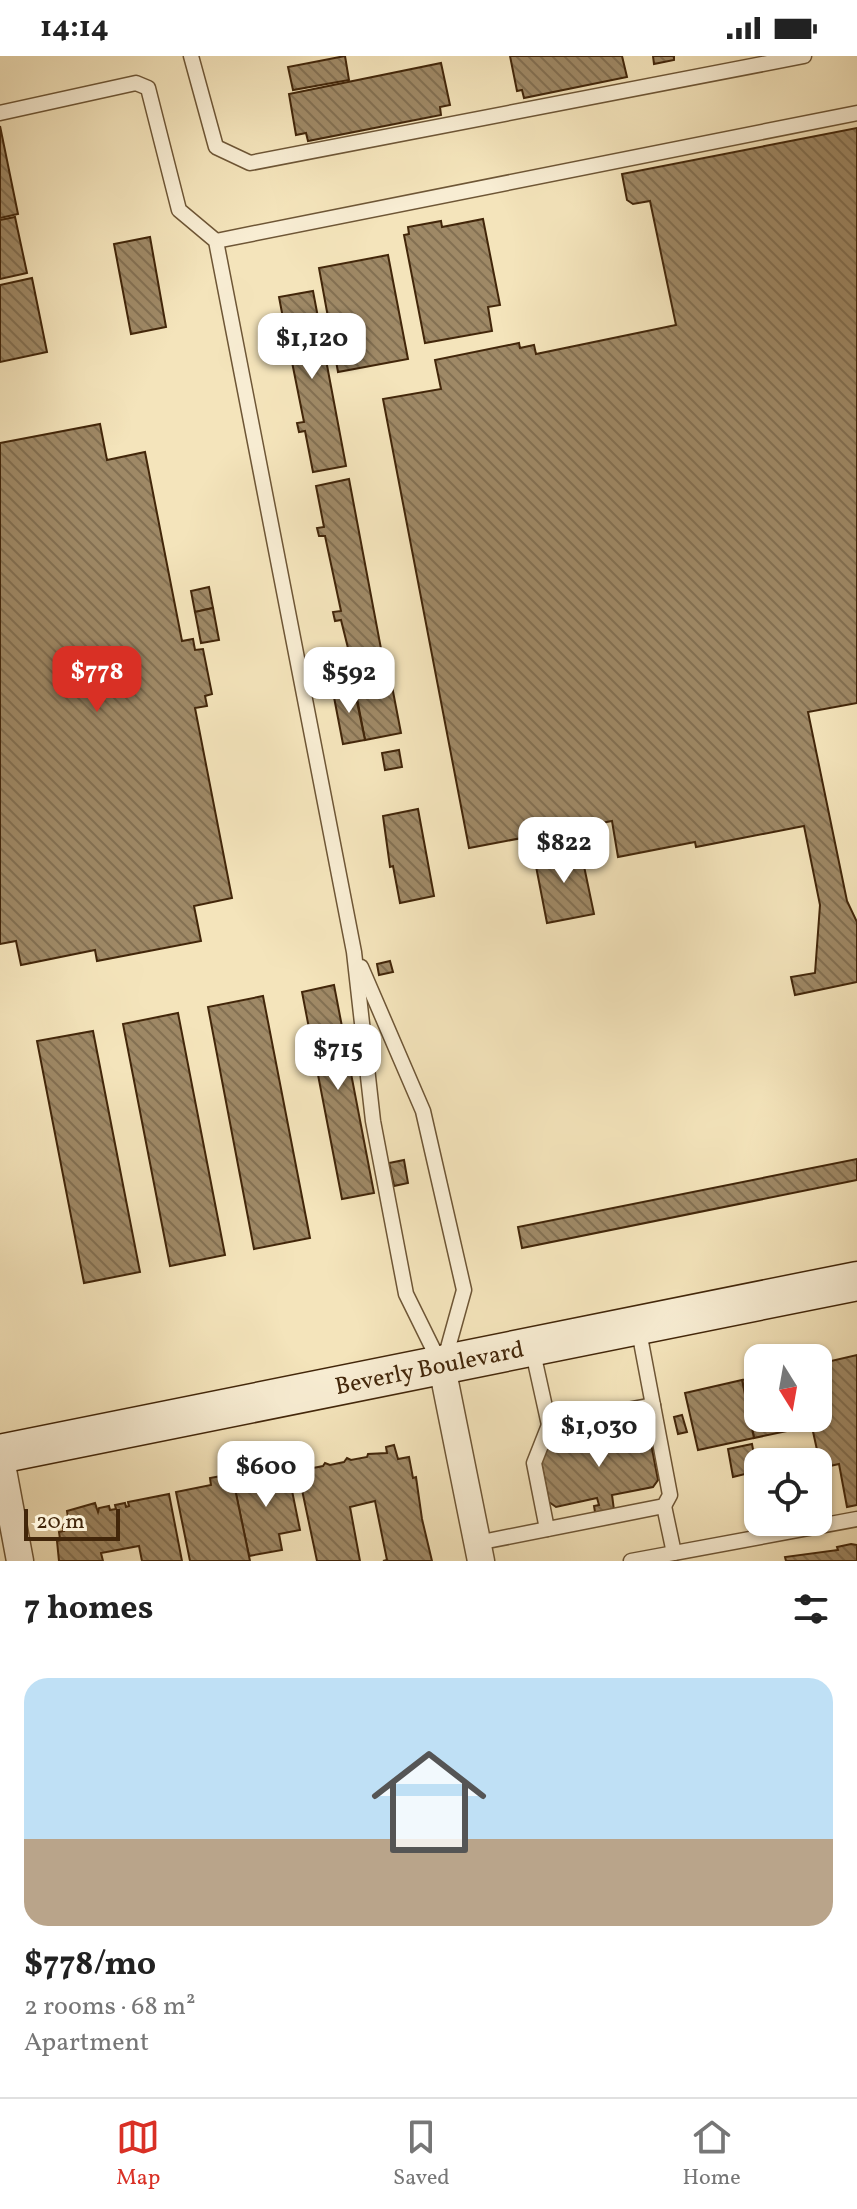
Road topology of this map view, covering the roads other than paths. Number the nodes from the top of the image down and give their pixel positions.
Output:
1 (191, 56) edge
2 (804, 56) edge
3 (0, 113) edge
4 (857, 113) edge
5 (216, 241) junction
6 (354, 952) junction
7 (857, 1281) edge
8 (638, 1325) junction
9 (532, 1348) junction
10 (442, 1367) junction
11 (653, 1405) junction
12 (549, 1425) junction
13 (0, 1454) edge
14 (664, 1506) junction
15 (857, 1519) edge
16 (547, 1529) junction
17 (479, 1552) edge
18 (674, 1553) junction
19 (20, 1561) edge
20 (631, 1561) edge

1 - 2 lane
3 - 5 lane
4 - 5 lane
5 - 6 lane
6 - 10 lane
6 - 10 lane
7 - 8 main road, Beverly Boulevard
8 - 9 main road, Beverly Boulevard
8 - 11 lane
9 - 10 main road, Beverly Boulevard
9 - 12 lane
10 - 13 main road, Beverly Boulevard
10 - 17 street
11 - 12 lane
11 - 14 lane
12 - 16 lane
13 - 19 street
14 - 16 lane
14 - 18 lane
15 - 18 lane
16 - 17 lane
18 - 20 lane

